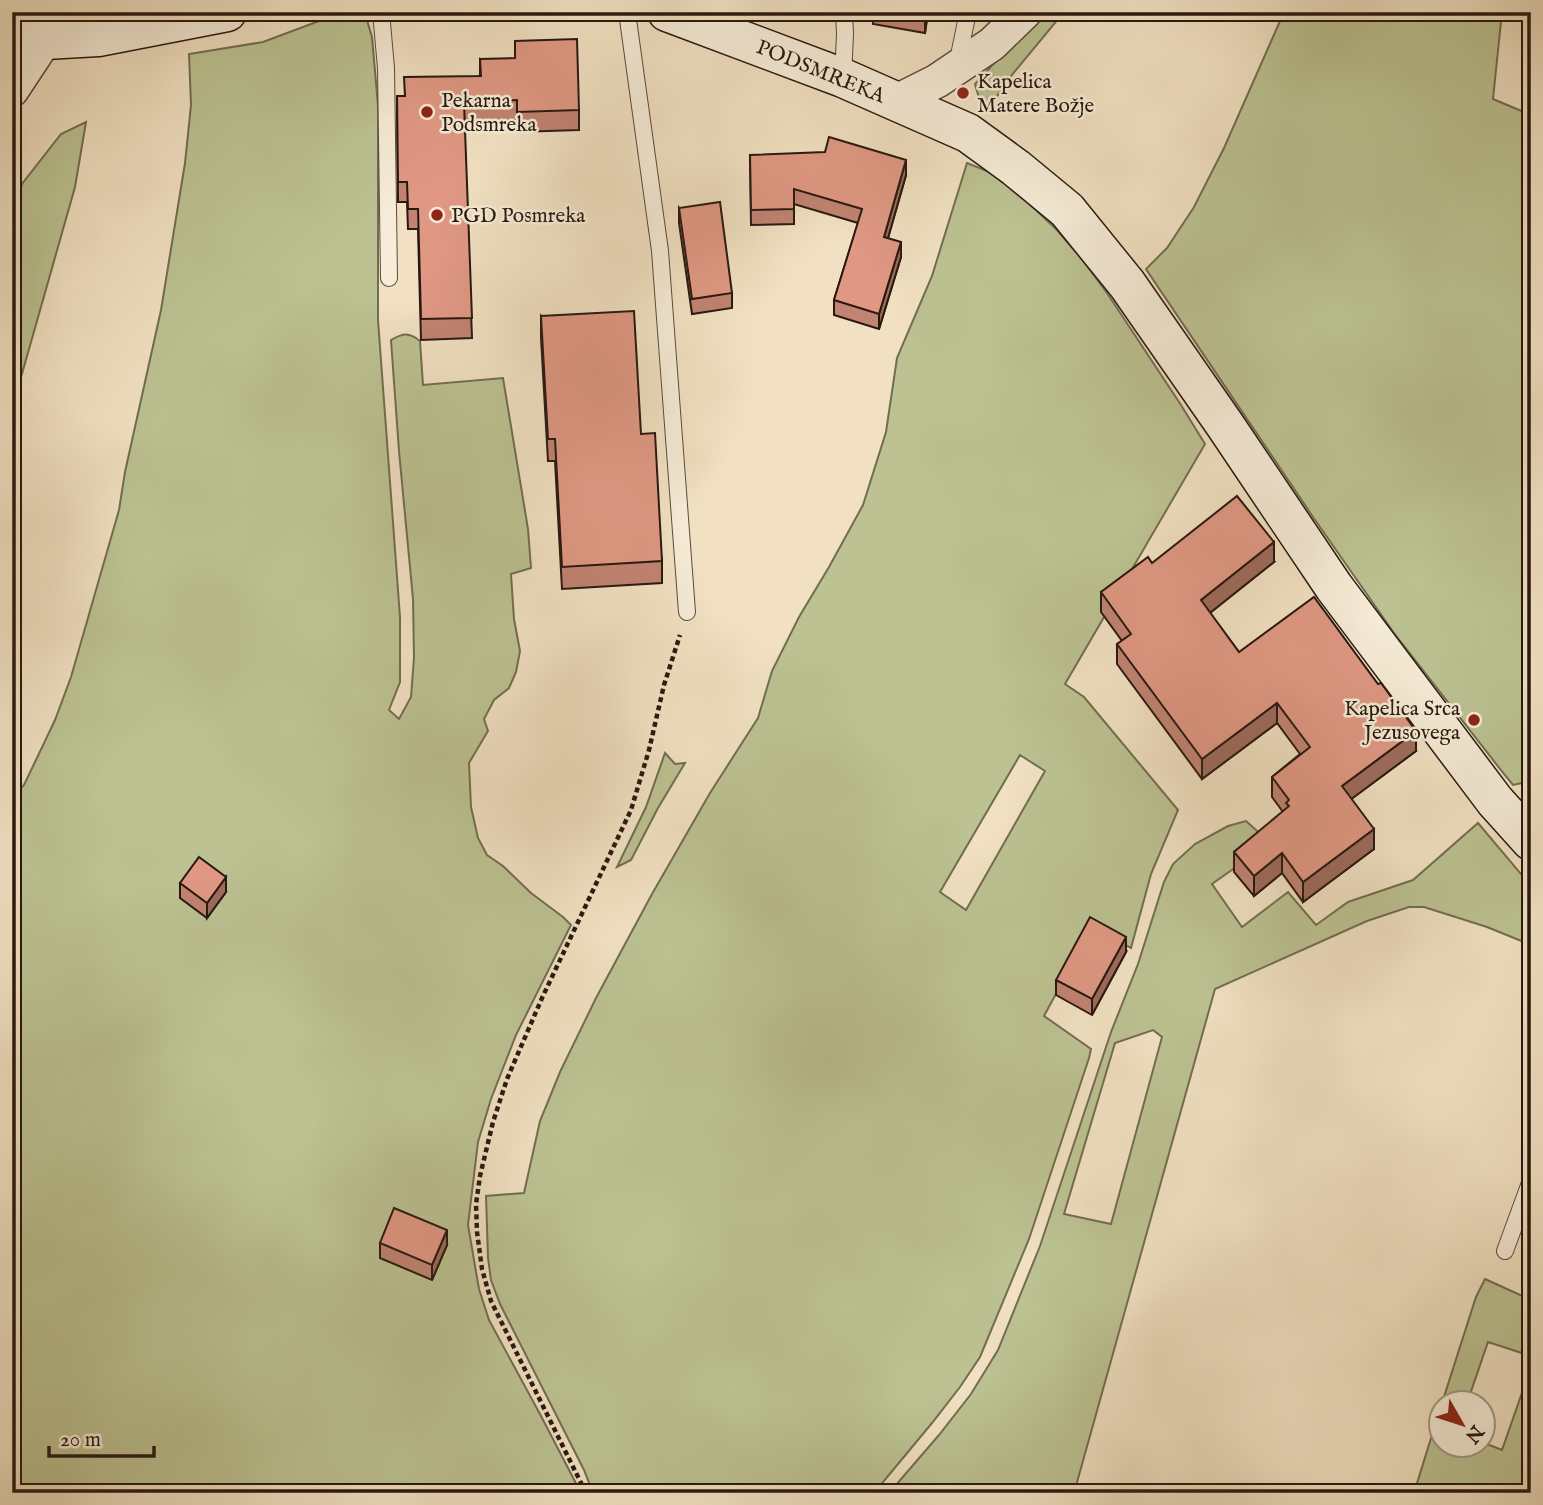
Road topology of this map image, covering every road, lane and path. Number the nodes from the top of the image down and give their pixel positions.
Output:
1 (228, 12) edge
2 (381, 12) edge
3 (627, 12) edge
4 (667, 12) edge
5 (844, 12) edge
6 (968, 12) edge
7 (1025, 12) edge
8 (28, 35) edge
9 (956, 67) junction
10 (843, 78) junction
11 (12, 90) edge
12 (897, 101) junction
13 (389, 278) dead end
14 (687, 612) joint
15 (1531, 841) edge
16 (1531, 1180) edge
17 (1505, 1251) dead end
18 (586, 1493) edge

1 - 8 street
2 - 13 lane
3 - 14 lane
4 - 10 street, PODSMREKA
5 - 10 lane
6 - 9 lane
7 - 9 street, PODSMREKA
8 - 11 street
9 - 12 street, PODSMREKA
10 - 12 street, PODSMREKA
12 - 15 street, PODSMREKA
14 - 18 path
16 - 17 lane

